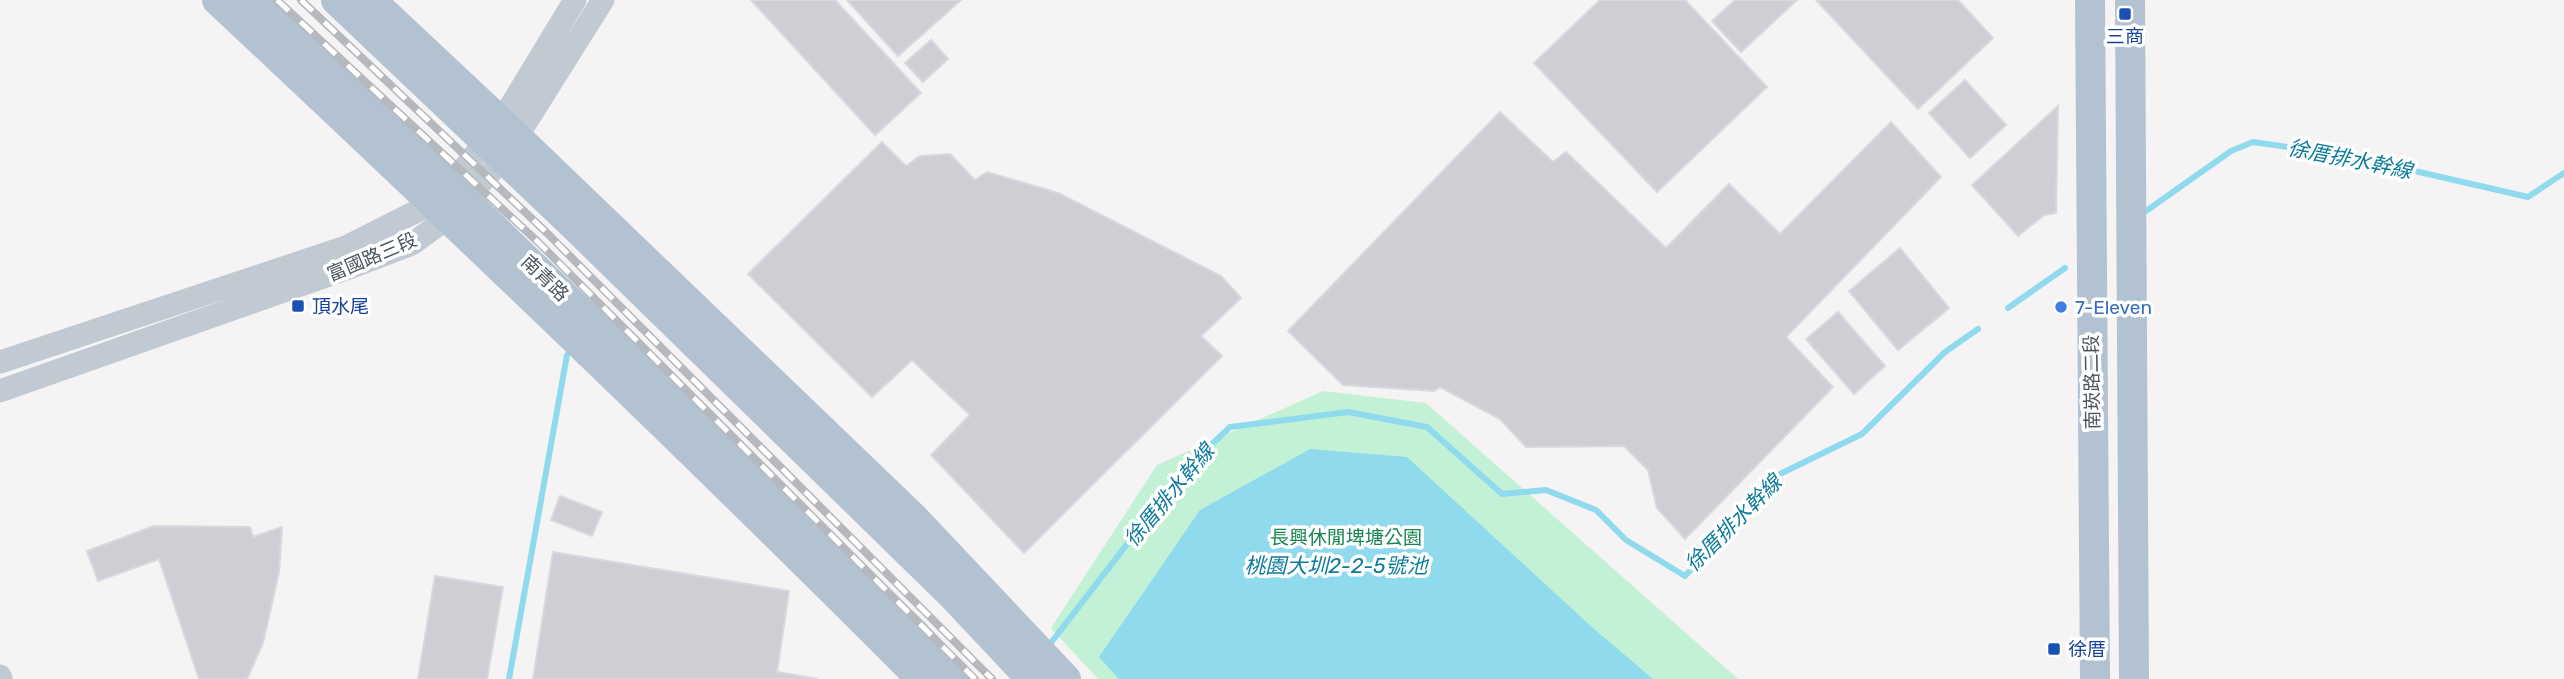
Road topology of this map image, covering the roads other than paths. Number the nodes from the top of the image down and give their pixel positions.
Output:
1 (217, 0) edge
2 (251, 0) edge
3 (336, 0) edge
4 (371, 0) edge
5 (575, 0) edge
6 (603, 0) edge
7 (2090, 0) edge
8 (2130, 0) edge
9 (502, 140) junction
10 (450, 202) junction
11 (567, 219) junction
12 (664, 277) junction
13 (0, 362) edge
14 (0, 391) edge
15 (836, 559) junction
16 (894, 652) junction
17 (921, 679) edge
18 (957, 679) edge
19 (1031, 679) edge
20 (1066, 679) edge
21 (2095, 679) edge
22 (2134, 679) edge

1 - 10 main road
2 - 10 main road, 南青路
3 - 9 main road
4 - 9 main road
5 - 9 street, 富國路三段
6 - 9 street, 富國路三段
7 - 21 main road, 南崁路二段
8 - 22 main road, 南崁路二段
9 - 10 street, 富國路三段
9 - 11 main road
9 - 12 main road
10 - 13 street, 富國路三段
10 - 14 street, 富國路三段
10 - 15 main road, 南青路
10 - 16 main road
11 - 12 main road
11 - 19 main road
12 - 20 main road
15 - 16 main road, 南青路
15 - 18 main road, 南青路
16 - 17 main road

